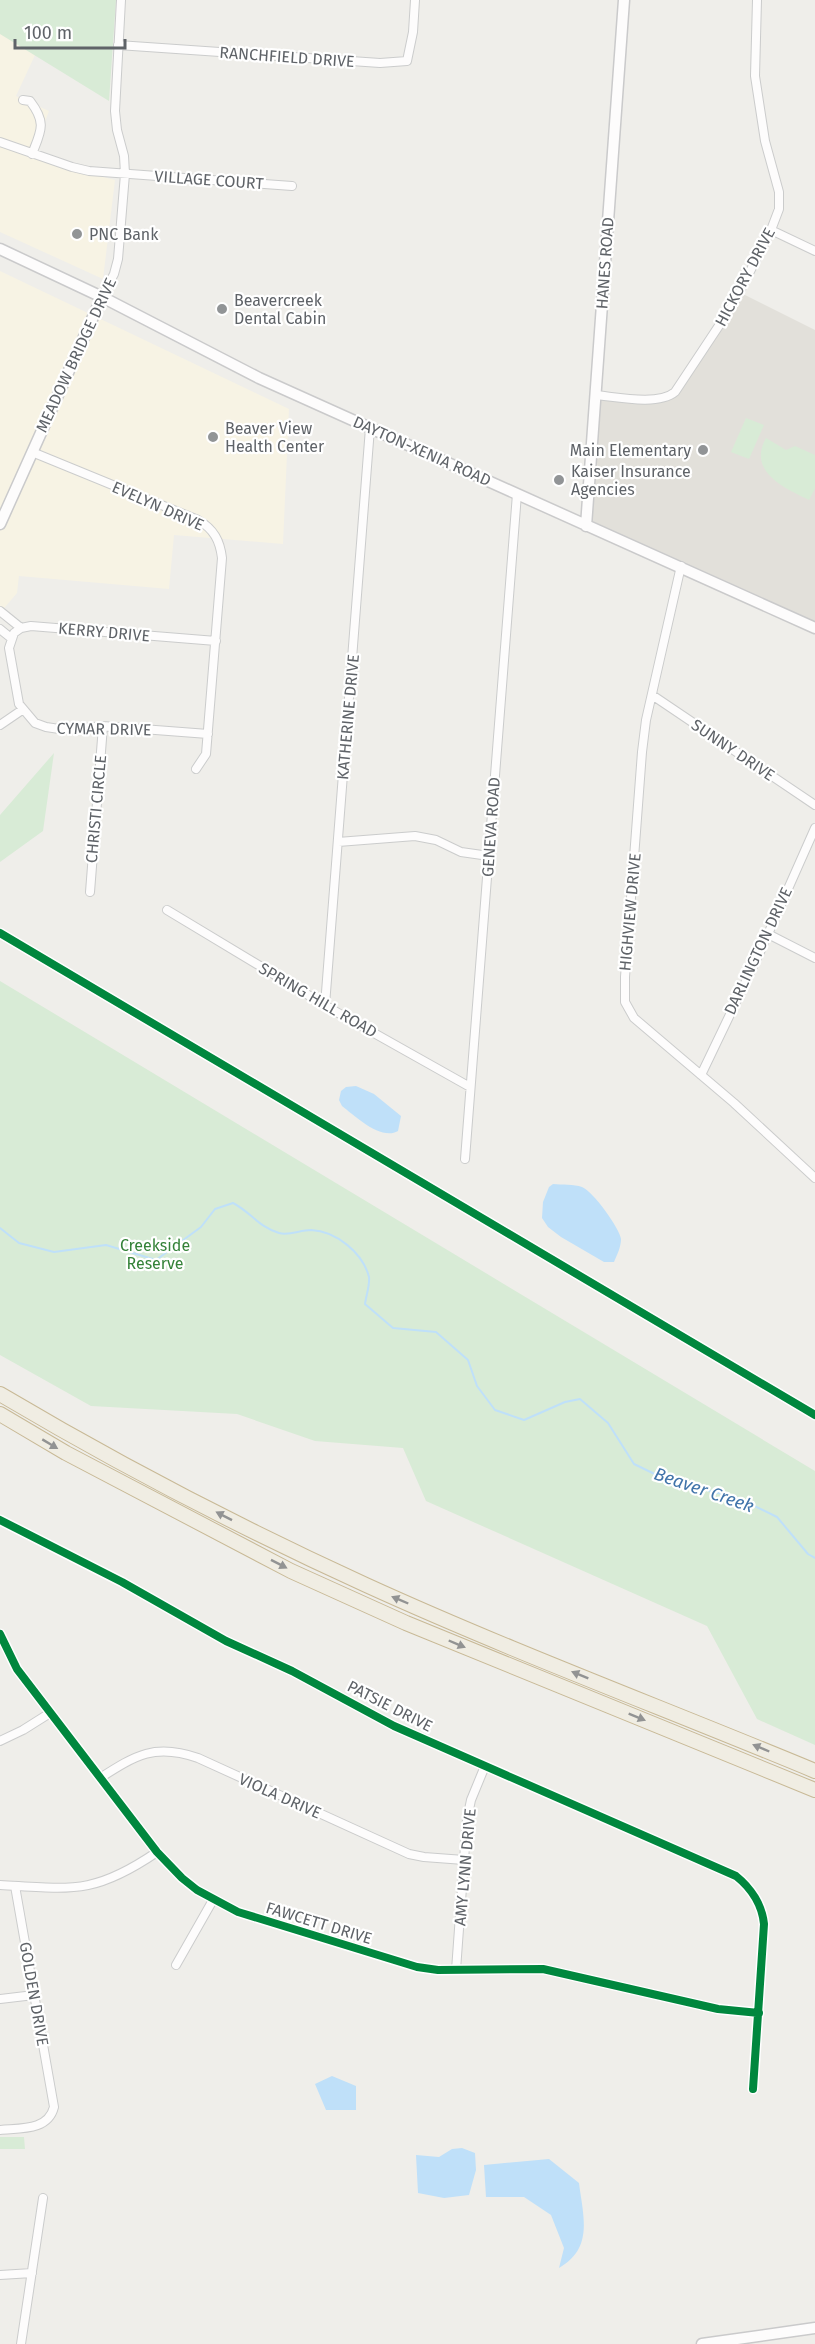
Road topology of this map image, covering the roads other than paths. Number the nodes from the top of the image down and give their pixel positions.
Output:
1 (121, 0) edge
2 (415, 0) edge
3 (624, 0) edge
4 (757, 0) edge
5 (118, 45) junction
6 (23, 100) dead end
7 (0, 142) edge
8 (32, 154) junction
9 (125, 174) junction
10 (292, 186) dead end
11 (771, 230) junction
12 (0, 249) edge
13 (815, 251) edge
14 (102, 297) junction
15 (595, 395) junction
16 (370, 428) junction
17 (32, 452) junction
18 (517, 494) junction
19 (0, 524) edge
20 (586, 526) junction
21 (681, 566) junction
22 (0, 611) edge
23 (21, 628) junction
24 (815, 628) edge
25 (0, 629) edge
26 (11, 638) junction
27 (216, 641) junction
28 (652, 695) junction
29 (22, 710) junction
30 (0, 725) edge
31 (103, 726) junction
32 (208, 734) junction
33 (196, 769) dead end
34 (815, 805) edge
35 (815, 828) edge
36 (338, 842) junction
37 (489, 856) junction
38 (90, 892) dead end
39 (167, 910) dead end
40 (768, 934) junction
41 (815, 958) edge
42 (325, 1005) junction
43 (701, 1075) junction
44 (470, 1087) junction
45 (465, 1160) dead end
46 (815, 1178) edge
47 (0, 1394) edge
48 (0, 1414) edge
49 (0, 1520) edge
50 (0, 1634) edge
51 (50, 1713) junction
52 (0, 1741) edge
53 (485, 1766) junction
54 (815, 1771) edge
55 (100, 1778) junction
56 (815, 1790) edge
57 (157, 1852) junction
58 (464, 1860) junction
59 (0, 1885) edge
60 (15, 1886) junction
61 (213, 1900) junction
62 (176, 1965) dead end
63 (456, 1970) junction
64 (34, 1995) junction
65 (0, 1999) edge
66 (759, 2013) junction
67 (753, 2089) dead end
68 (0, 2130) edge
69 (43, 2198) dead end
70 (32, 2273) junction
71 (0, 2275) edge
72 (815, 2328) edge
73 (21, 2344) edge
74 (702, 2344) edge

1 - 5 street, MEADOW BRIDGE DRIVE
2 - 5 street, RANCHFIELD DRIVE
3 - 15 main road, HANES ROAD
4 - 11 street, HICKORY DRIVE
5 - 9 street, MEADOW BRIDGE DRIVE
6 - 8 street
7 - 8 street, VILLAGE COURT
8 - 9 street, VILLAGE COURT
9 - 10 street, VILLAGE COURT
9 - 14 street, MEADOW BRIDGE DRIVE
11 - 13 street
11 - 15 street, HICKORY DRIVE
12 - 14 main road, DAYTON-XENIA ROAD
14 - 16 main road, DAYTON-XENIA ROAD
14 - 17 main road, MEADOW BRIDGE DRIVE
15 - 20 main road, HANES ROAD
16 - 18 main road, DAYTON-XENIA ROAD
16 - 36 street, KATHERINE DRIVE
17 - 19 main road, MEADOW BRIDGE DRIVE
17 - 27 street, EVELYN DRIVE
18 - 20 main road, DAYTON-XENIA ROAD
18 - 37 street, GENEVA ROAD
20 - 21 main road, DAYTON-XENIA ROAD
21 - 24 main road, DAYTON-XENIA ROAD
21 - 28 street, HIGHVIEW DRIVE
22 - 23 street
23 - 26 street
23 - 27 street, KERRY DRIVE
25 - 26 street
26 - 29 street
27 - 32 street, EVELYN DRIVE
28 - 34 street, SUNNY DRIVE
28 - 43 street, HIGHVIEW DRIVE
29 - 30 street
29 - 31 street, CYMAR DRIVE
31 - 32 street, CYMAR DRIVE
31 - 38 street, CHRISTI CIRCLE
32 - 33 street, EVELYN DRIVE
35 - 40 street, DARLINGTON DRIVE
36 - 37 street
36 - 42 street, KATHERINE DRIVE
37 - 44 street, GENEVA ROAD
39 - 42 street, SPRING HILL ROAD
40 - 41 street
40 - 43 street, DARLINGTON DRIVE
42 - 44 street, SPRING HILL ROAD
43 - 46 street, HIGHVIEW DRIVE
44 - 45 street, GENEVA ROAD
54 -> 47 highway
48 -> 56 highway
49 - 53 street, PATSIE DRIVE
50 - 51 street, FAWCETT DRIVE
51 - 52 street
51 - 55 street, FAWCETT DRIVE
53 - 58 street, AMY LYNN DRIVE
53 - 66 street, PATSIE DRIVE
55 - 57 street, FAWCETT DRIVE
55 - 58 street, VIOLA DRIVE
57 - 60 street
57 - 61 street, FAWCETT DRIVE
58 - 63 street, AMY LYNN DRIVE
59 - 60 street
60 - 64 street, GOLDEN DRIVE
61 - 62 street
61 - 63 street, FAWCETT DRIVE
63 - 66 street, FAWCETT DRIVE
64 - 65 street
64 - 68 street, GOLDEN DRIVE
66 - 67 street
69 - 70 street
70 - 71 street
70 - 73 street
72 - 74 main road

